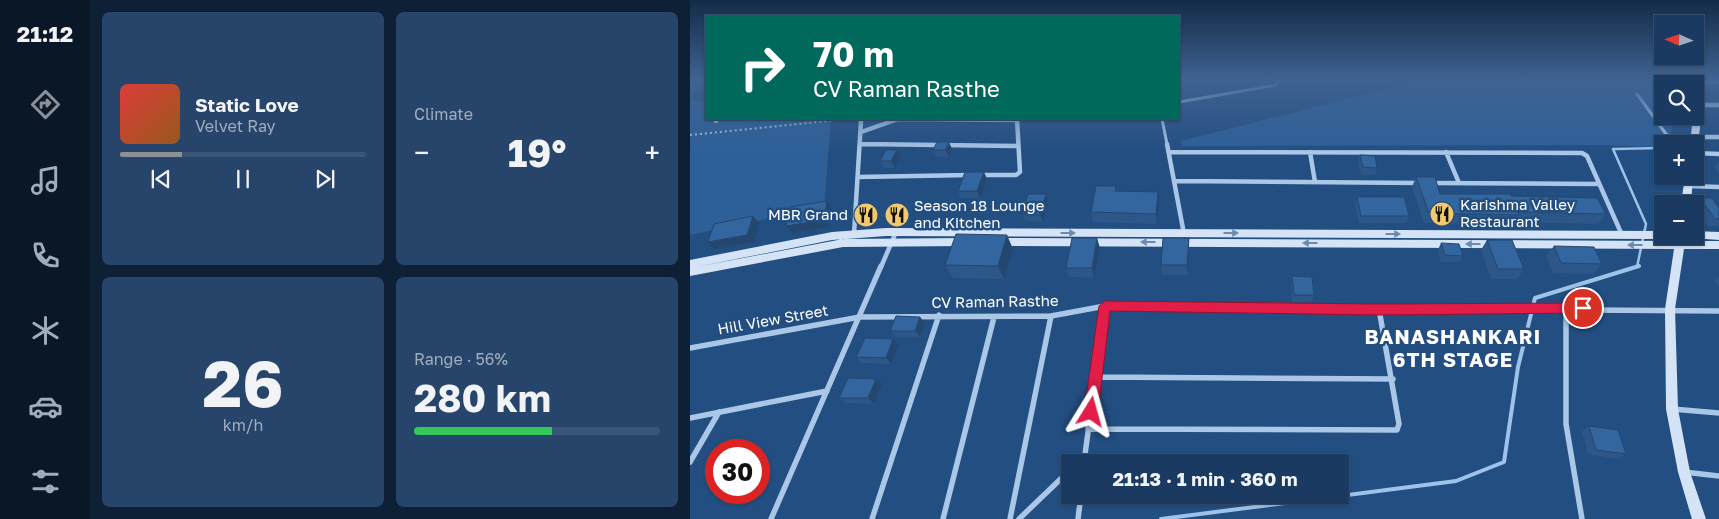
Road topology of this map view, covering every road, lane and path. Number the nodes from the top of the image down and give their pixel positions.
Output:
1 (1644, 104) edge
2 (1704, 105) edge
3 (1719, 105) edge
4 (837, 120) edge
5 (895, 120) edge
6 (1017, 120) edge
7 (1162, 120) edge
8 (861, 121) dead end
9 (861, 132) junction
10 (690, 135) edge
11 (1668, 135) edge
12 (1719, 137) edge
13 (1704, 139) edge
14 (861, 144) junction
15 (1167, 144) joint
16 (1018, 146) junction
17 (1169, 152) junction
18 (1310, 152) junction
19 (1446, 152) junction
20 (1704, 153) edge
21 (1719, 154) edge
22 (858, 176) junction
23 (1174, 181) junction
24 (1316, 182) junction
25 (1459, 183) junction
26 (1599, 184) junction
27 (1688, 186) joint
28 (1719, 187) edge
29 (1687, 195) edge
30 (854, 234) junction
31 (1622, 235) junction
32 (1654, 235) edge
33 (1704, 235) edge
34 (1719, 236) edge
35 (894, 237) junction
36 (1184, 238) junction
37 (1654, 241) edge
38 (1704, 243) edge
39 (1680, 245) edge
40 (1719, 245) edge
41 (690, 264) edge
42 (690, 272) edge
43 (1105, 306) junction
44 (1566, 308) junction
45 (1670, 309) junction
46 (1379, 310) junction
47 (1719, 311) edge
48 (939, 315) junction
49 (1051, 316) junction
50 (860, 317) junction
51 (994, 317) junction
52 (690, 348) edge
53 (1096, 377) junction
54 (1393, 379) junction
55 (827, 391) junction
56 (1672, 409) junction
57 (719, 412) junction
58 (1719, 413) edge
59 (690, 418) edge
60 (1088, 429) junction
61 (1086, 454) edge
62 (690, 462) edge
63 (1684, 472) junction
64 (1719, 476) edge
65 (1061, 479) edge
66 (1080, 504) edge
67 (771, 519) edge
68 (872, 519) edge
69 (943, 519) edge
70 (1010, 519) edge
71 (1019, 519) edge
72 (1078, 519) edge
73 (1582, 519) edge
74 (1699, 519) edge

1 - 11 lane
2 - 3 street
4 - 10 path
5 - 9 street
6 - 16 street
7 - 15 lane
8 - 9 street
9 - 14 street
12 - 13 street
14 - 16 street
14 - 22 street
15 - 17 street
16 - 22 street
17 - 18 street
17 - 23 street
18 - 19 street
18 - 24 street
19 - 25 street
19 - 26 street
20 - 21 street
22 - 30 street
23 - 24 street
23 - 36 street
24 - 25 street
25 - 26 street
26 - 31 street
27 - 28 street
27 - 29 main road
30 - 35 main road
30 - 41 main road
31 - 32 main road
36 -> 31 main road
33 - 34 main road
35 - 36 main road
35 - 42 main road
35 - 50 street
37 -> 36 main road
38 - 40 main road
39 - 45 main road
43 - 46 street, CV Raman Rasthe
43 - 49 street, CV Raman Rasthe
43 - 53 street
44 - 45 street, CV Raman Rasthe
44 - 46 street, CV Raman Rasthe
44 - 73 street
45 - 47 street, CV Raman Rasthe
45 - 56 main road
46 - 54 street
48 - 50 street, CV Raman Rasthe
48 - 51 street, CV Raman Rasthe
48 - 68 street
49 - 51 street, CV Raman Rasthe
49 - 70 street
50 - 52 street, Hill View Street
50 - 55 street
51 - 69 street
53 - 54 street
53 - 60 street
54 - 60 street
55 - 57 street
55 - 67 street
56 - 58 street
56 - 63 main road
57 - 59 street
57 - 62 street
60 - 61 street
63 - 64 street
63 - 74 main road
65 - 71 street
66 - 72 street

